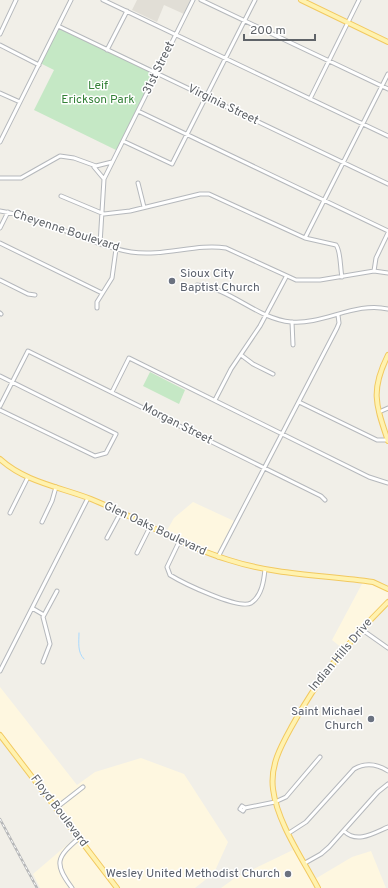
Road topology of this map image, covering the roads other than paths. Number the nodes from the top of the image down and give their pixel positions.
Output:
1 (16, 0) edge
2 (72, 0) edge
3 (103, 0) edge
4 (193, 0) edge
5 (201, 0) edge
6 (255, 0) edge
7 (301, 0) edge
8 (359, 0) edge
9 (127, 11) junction
10 (244, 20) junction
11 (348, 23) junction
12 (58, 26) junction
13 (0, 34) edge
14 (176, 34) junction
15 (388, 42) edge
16 (0, 45) edge
17 (108, 50) junction
18 (225, 59) junction
19 (329, 61) junction
20 (39, 65) junction
21 (157, 74) junction
22 (388, 74) edge
23 (382, 86) junction
24 (388, 89) edge
25 (0, 93) edge
26 (206, 96) junction
27 (310, 99) junction
28 (20, 102) junction
29 (138, 111) junction
30 (363, 124) junction
31 (187, 134) junction
32 (388, 136) edge
33 (0, 141) edge
34 (123, 141) junction
35 (112, 162) junction
36 (344, 163) junction
37 (92, 165) junction
38 (0, 178) edge
39 (104, 179) junction
40 (138, 183) dead end
41 (388, 184) edge
42 (61, 196) dead end
43 (324, 200) junction
44 (144, 207) junction
45 (0, 211) edge
46 (8, 212) junction
47 (102, 214) junction
48 (0, 228) edge
49 (388, 232) edge
50 (305, 238) junction
51 (0, 243) edge
52 (100, 244) junction
53 (116, 249) junction
54 (374, 271) junction
55 (388, 272) edge
56 (286, 277) junction
57 (342, 277) junction
58 (0, 280) edge
59 (197, 285) dead end
60 (102, 293) junction
61 (35, 295) dead end
62 (96, 308) dead end
63 (388, 309) edge
64 (266, 314) junction
65 (338, 315) junction
66 (292, 322) junction
67 (293, 345) dead end
68 (241, 355) junction
69 (388, 356) edge
70 (274, 374) dead end
71 (0, 376) edge
72 (12, 382) junction
73 (112, 392) junction
74 (215, 400) junction
75 (298, 402) junction
76 (0, 406) edge
77 (388, 408) edge
78 (0, 410) edge
79 (379, 412) junction
80 (282, 434) junction
81 (388, 441) edge
82 (0, 460) edge
83 (265, 468) junction
84 (28, 477) junction
85 (388, 482) edge
86 (56, 487) junction
87 (88, 498) junction
88 (325, 500) dead end
89 (10, 512) dead end
90 (121, 512) junction
91 (42, 522) dead end
92 (150, 527) junction
93 (107, 538) dead end
94 (179, 542) junction
95 (137, 553) dead end
96 (218, 557) junction
97 (265, 569) junction
98 (388, 589) edge
99 (57, 591) dead end
100 (388, 602) edge
101 (32, 608) junction
102 (44, 615) junction
103 (361, 629) junction
104 (388, 648) edge
105 (43, 662) dead end
106 (0, 671) edge
107 (0, 735) edge
108 (320, 757) dead end
109 (388, 771) edge
110 (388, 784) edge
111 (83, 787) dead end
112 (275, 802) junction
113 (56, 808) junction
114 (245, 808) dead end
115 (388, 828) edge
116 (344, 831) junction
117 (289, 833) junction
118 (79, 838) junction
119 (305, 863) junction
120 (72, 888) edge
121 (118, 888) edge
122 (318, 888) edge

1 - 13 street
2 - 12 street
3 - 9 street
4 - 14 street, 31st Street
5 - 10 street
6 - 10 street
7 - 11 main road
8 - 11 street
9 - 14 street
9 - 17 street
10 - 18 street
10 - 19 street
11 - 15 main road
11 - 19 street
12 - 17 street, Virginia Street
12 - 20 street
14 - 18 street
14 - 21 street, 31st Street
16 - 20 street
17 - 21 street, Virginia Street
18 - 26 street
18 - 27 street
19 - 23 street
19 - 27 street
20 - 28 street
21 - 26 street, Virginia Street
21 - 29 street, 31st Street
22 - 23 street
23 - 24 street
23 - 30 street
25 - 28 street
26 - 31 street
26 - 36 street, Virginia Street
27 - 30 street
28 - 33 street
29 - 31 street
29 - 34 street, 31st Street
30 - 32 street
30 - 36 street
31 - 34 street
31 - 43 street
34 - 35 street, 31st Street
35 - 37 street
35 - 39 street, 31st Street
36 - 41 street, Virginia Street
36 - 43 street
37 - 38 street
37 - 39 street
39 - 47 street
40 - 44 street
42 - 47 street
43 - 49 street
43 - 50 street
44 - 47 street
44 - 50 street
45 - 46 street, Cheyenne Boulevard
46 - 48 street
46 - 52 street, Cheyenne Boulevard
47 - 52 street
49 - 54 street
50 - 57 street
51 - 60 street
52 - 53 street, Cheyenne Boulevard
53 - 56 street, Cheyenne Boulevard
53 - 60 street
54 - 55 street, Cheyenne Boulevard
54 - 57 street, Cheyenne Boulevard
56 - 57 street, Cheyenne Boulevard
56 - 64 street
58 - 61 street
59 - 64 street
60 - 62 street
63 - 65 street
64 - 66 street
64 - 68 street
65 - 66 street
65 - 75 street
66 - 67 street
68 - 70 street
68 - 74 street
69 - 79 main road
71 - 72 street
72 - 73 street, Morgan Street
72 - 76 street
72 - 78 street
73 - 74 street
73 - 83 street, Morgan Street
74 - 80 street
75 - 80 street
75 - 81 street
77 - 79 street
79 - 81 main road
80 - 83 street
80 - 85 street
82 - 84 main road, Glen Oaks Boulevard
83 - 88 street, Morgan Street
83 - 96 street
84 - 86 main road, Glen Oaks Boulevard
84 - 89 street
86 - 87 main road, Glen Oaks Boulevard
86 - 91 street
87 - 90 main road, Glen Oaks Boulevard
87 - 101 street
90 - 92 main road, Glen Oaks Boulevard
90 - 93 street
92 - 94 main road, Glen Oaks Boulevard
92 - 95 street
94 - 96 main road, Glen Oaks Boulevard
94 - 97 street
96 - 97 main road, Glen Oaks Boulevard
97 - 98 main road, Glen Oaks Boulevard
99 - 102 street
100 - 103 main road, Indian Hills Drive
101 - 102 street
101 - 106 street
102 - 105 street
103 - 104 street
103 - 112 main road, Indian Hills Drive
107 - 113 main road, Floyd Boulevard
108 - 112 street
109 - 117 street
110 - 116 street
111 - 113 street
112 - 114 street
112 - 117 main road, Indian Hills Drive
113 - 118 main road, Floyd Boulevard
115 - 116 street
116 - 119 street
117 - 119 main road, Indian Hills Drive
118 - 120 street
118 - 121 main road, Floyd Boulevard
119 - 122 main road, Indian Hills Drive

